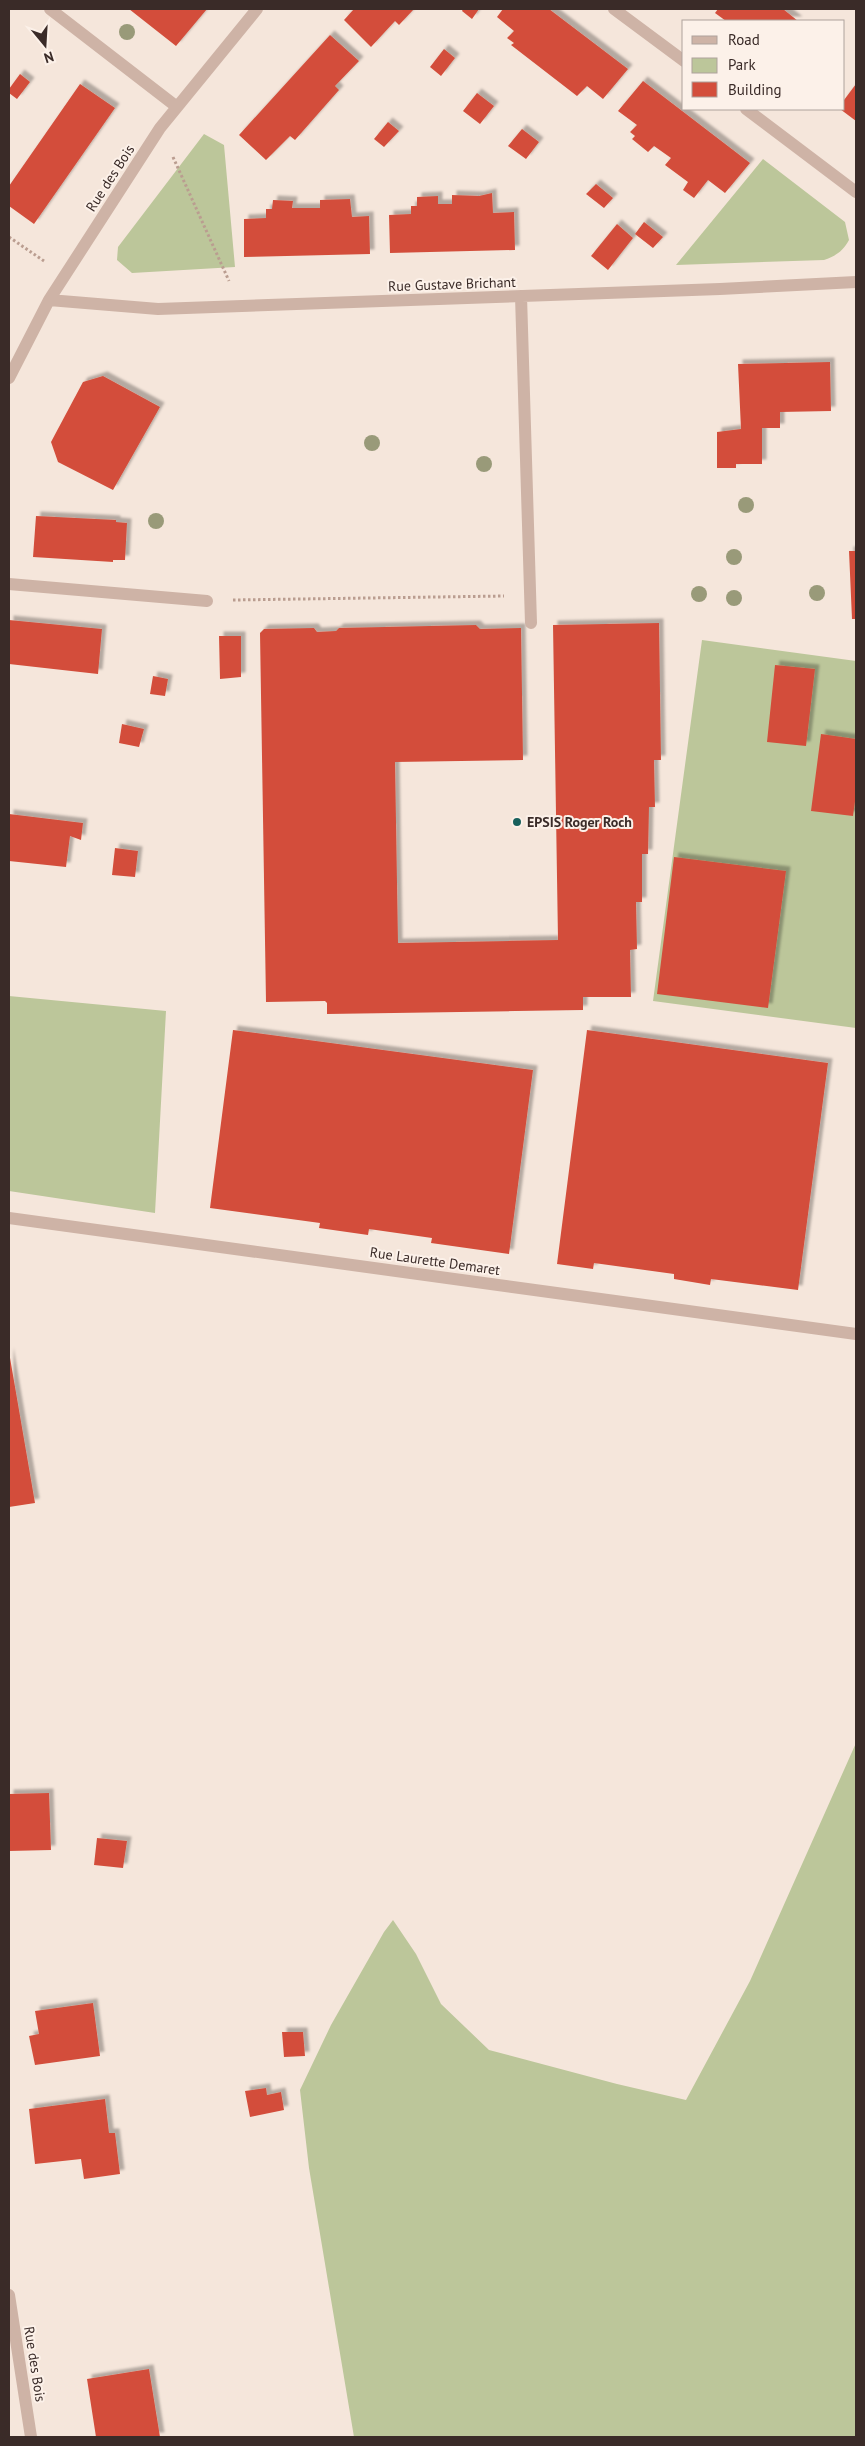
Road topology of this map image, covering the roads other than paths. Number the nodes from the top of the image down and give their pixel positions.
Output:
1 (50, 9) edge
2 (257, 9) edge
3 (614, 9) edge
4 (682, 60) edge
5 (177, 107) junction
6 (747, 110) edge
7 (856, 192) edge
8 (856, 282) edge
9 (521, 296) junction
10 (49, 300) junction
11 (9, 378) edge
12 (9, 584) edge
13 (207, 601) road end
14 (531, 623) dead end
15 (9, 1218) edge
16 (856, 1334) edge
17 (9, 2295) edge
18 (31, 2437) edge

1 - 5 street
2 - 5 street, Rue des Bois
3 - 4 street
5 - 10 street, Rue des Bois
6 - 7 street
8 - 9 street, Rue Gustave Brichant
9 - 10 street, Rue Gustave Brichant
9 - 14 street
10 - 11 street, Rue des Bois
12 - 13 street
15 - 16 street, Rue Laurette Demaret
17 - 18 street, Rue des Bois

